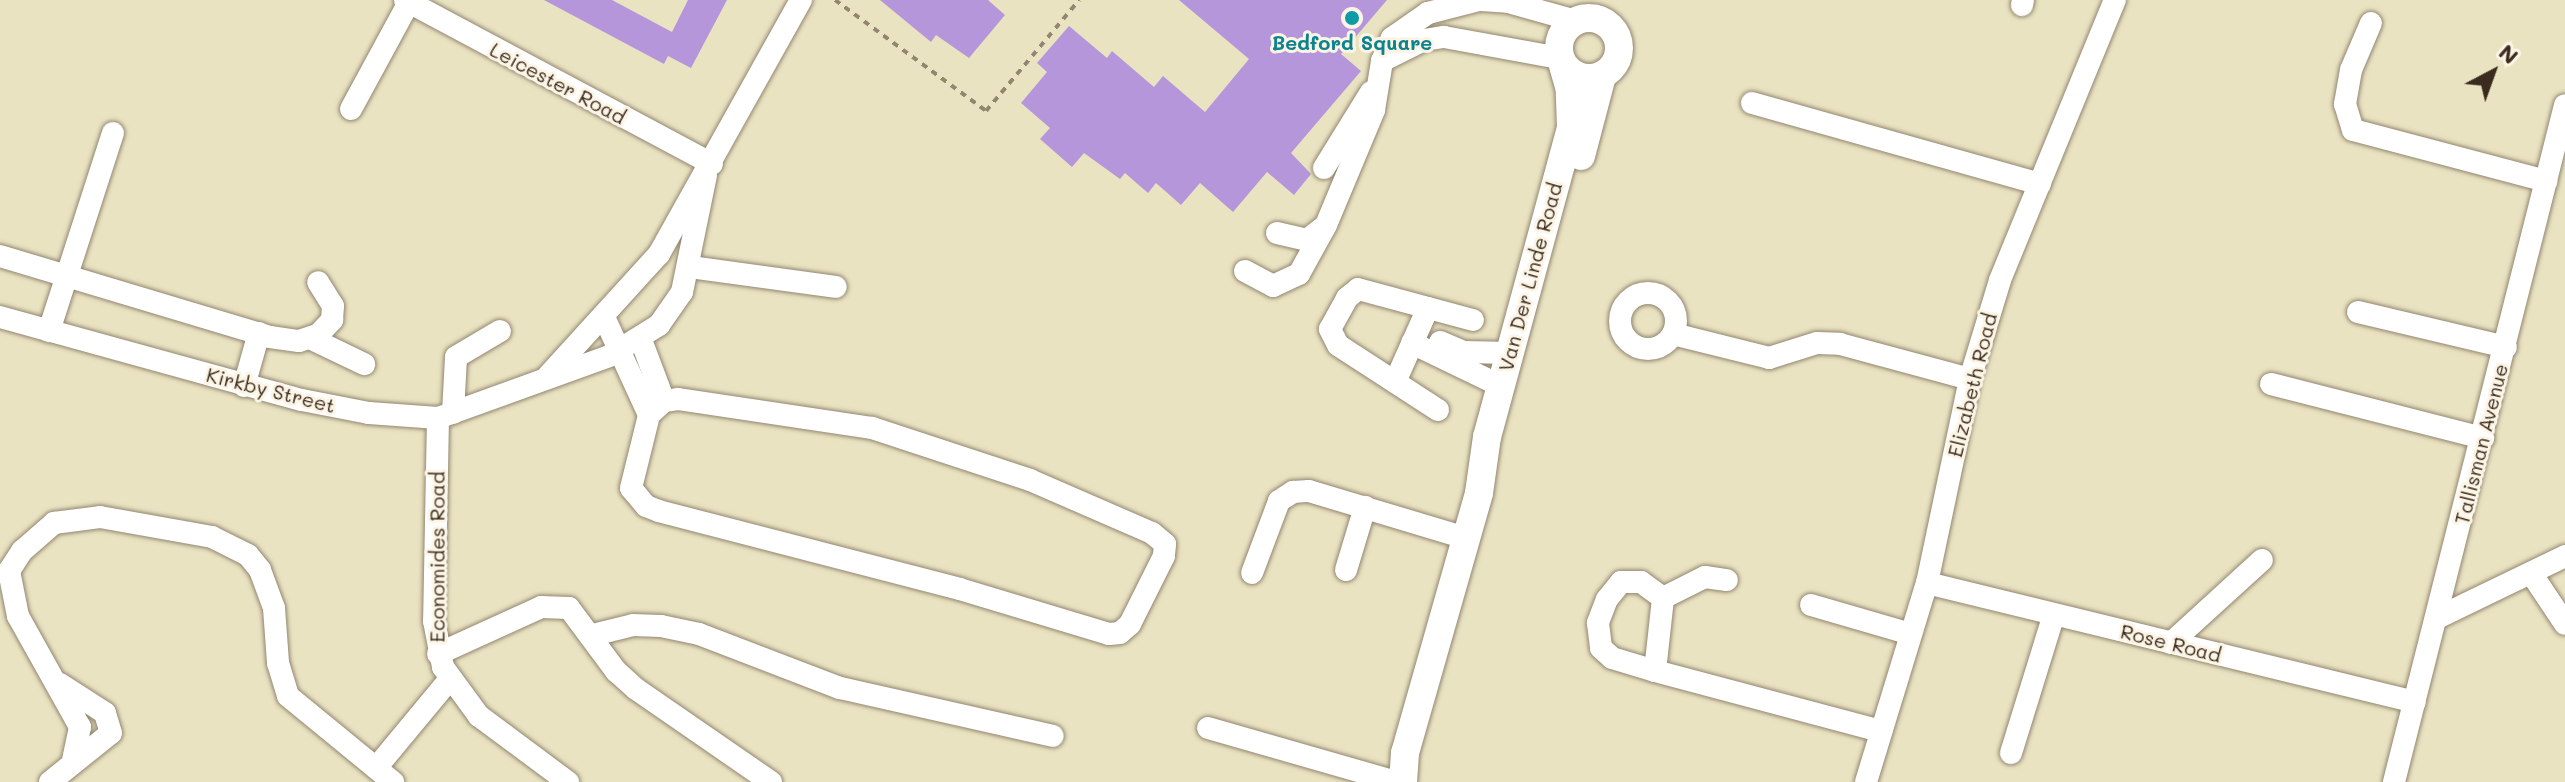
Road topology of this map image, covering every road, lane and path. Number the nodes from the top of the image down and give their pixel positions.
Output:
1 (801, 0) edge
2 (835, 0) edge
3 (1079, 0) edge
4 (1474, 0) edge
5 (1619, 0) edge
6 (2115, 0) edge
7 (407, 1) edge
8 (1583, 14) edge
9 (2371, 23) dead end
10 (1614, 31) junction
11 (1471, 39) junction
12 (1561, 60) junction
13 (1381, 72) junction
14 (1602, 76) junction
15 (1752, 103) dead end
16 (2565, 105) edge
17 (351, 109) dead end
18 (113, 133) dead end
19 (1324, 168) dead end
20 (709, 170) junction
21 (2546, 181) junction
22 (2040, 184) junction
23 (1326, 225) junction
24 (1277, 233) dead end
25 (659, 254) junction
26 (0, 256) edge
27 (690, 263) junction
28 (1245, 271) dead end
29 (65, 276) junction
30 (318, 282) dead end
31 (836, 287) dead end
32 (1428, 308) junction
33 (2358, 312) dead end
34 (0, 317) edge
35 (604, 317) junction
36 (1473, 320) dead end
37 (49, 331) junction
38 (500, 331) dead end
39 (259, 333) junction
40 (1673, 334) dead end
41 (1414, 337) junction
42 (312, 339) junction
43 (631, 345) junction
44 (2506, 347) junction
45 (1510, 353) junction
46 (364, 364) dead end
47 (1970, 379) junction
48 (542, 382) junction
49 (1395, 382) junction
50 (2271, 384) dead end
51 (244, 386) junction
52 (1501, 386) junction
53 (656, 408) junction
54 (1438, 410) dead end
55 (446, 416) junction
56 (2483, 438) junction
57 (1479, 493) junction
58 (1365, 507) junction
59 (1466, 538) junction
60 (2565, 556) edge
61 (2262, 560) dead end
62 (1346, 570) dead end
63 (1252, 573) dead end
64 (2531, 573) junction
65 (1727, 580) dead end
66 (1927, 583) junction
67 (1663, 598) junction
68 (1811, 605) dead end
69 (2054, 614) junction
70 (2439, 617) junction
71 (2565, 624) edge
72 (1911, 634) junction
73 (593, 635) junction
74 (2171, 643) junction
75 (438, 654) junction
76 (1655, 671) junction
77 (449, 680) junction
78 (60, 684) junction
79 (2415, 702) junction
80 (1208, 728) dead end
81 (1881, 731) junction
82 (1053, 736) dead end
83 (1405, 753) junction
84 (2011, 753) dead end
85 (73, 760) junction
86 (384, 775) edge
87 (50, 782) edge
88 (568, 782) edge
89 (771, 782) edge
90 (1393, 782) edge
91 (1403, 782) edge
92 (1866, 782) edge
93 (2394, 782) edge

1 - 20 street, Kirkby Street
2 - 3 path
4 - 8 street
4 - 11 street
4 - 13 street
5 - 10 main road
6 - 22 street, Elizabeth Road
7 - 17 street
7 - 20 street, Leicester Road
8 - 10 main road
8 - 12 main road
9 - 21 street
10 - 14 main road
11 - 12 street
11 - 13 street
12 - 14 main road
12 - 45 main road, Van Der Linde Road
13 - 19 street
13 - 23 street
14 - 57 main road, Van Der Linde Road
15 - 22 street
16 - 21 street, Tallisman Avenue
18 - 29 street
20 - 25 street, Kirkby Street
20 - 27 street, Kirkby Street
21 - 44 street, Tallisman Avenue
22 - 47 street, Elizabeth Road
23 - 24 street
23 - 28 street
25 - 27 street
25 - 35 street, Kirkby Street
26 - 29 street
27 - 31 street
27 - 43 street, Kirkby Street
29 - 37 street
29 - 39 street
30 - 42 street
32 - 36 street
32 - 41 street
32 - 49 street
33 - 44 street
34 - 37 street, Kirkby Street
35 - 43 street
35 - 48 street, Kirkby Street
37 - 51 street, Kirkby Street
38 - 55 street, Economides Road
39 - 42 street
39 - 51 street
40 - 47 street
41 - 45 street
41 - 49 street
41 - 52 street
42 - 46 street
43 - 48 street, Kirkby Street
43 - 53 street
44 - 56 street, Tallisman Avenue
45 - 52 main road, Van Der Linde Road
47 - 66 street, Elizabeth Road
48 - 55 street, Kirkby Street
49 - 54 street
50 - 56 street
51 - 55 street, Kirkby Street
52 - 57 main road, Van Der Linde Road
53 - 53 street
55 - 75 street, Economides Road
56 - 70 street, Tallisman Avenue
57 - 59 main road, Van Der Linde Road
58 - 59 street
58 - 62 street
58 - 63 street
59 - 83 main road, Van Der Linde Road
60 - 64 street
61 - 74 street
64 - 70 street
64 - 71 street
65 - 67 street
66 - 69 street, Rose Road
66 - 72 street, Elizabeth Road
67 - 76 street
67 - 76 street
68 - 72 street
69 - 74 street, Rose Road
69 - 84 street
70 - 79 street, Tallisman Avenue
72 - 81 street, Elizabeth Road
73 - 75 street
73 - 82 street
73 - 89 street
74 - 79 street, Rose Road
75 - 77 street, Economides Road
76 - 81 street
77 - 86 street
77 - 88 street, Economides Road
78 - 85 street
78 - 85 street
78 - 86 street
79 - 93 street, Tallisman Avenue
80 - 90 street
81 - 92 street, Elizabeth Road
83 - 90 main road, Van Der Linde Road
83 - 91 main road, Van Der Linde Road
85 - 87 street

